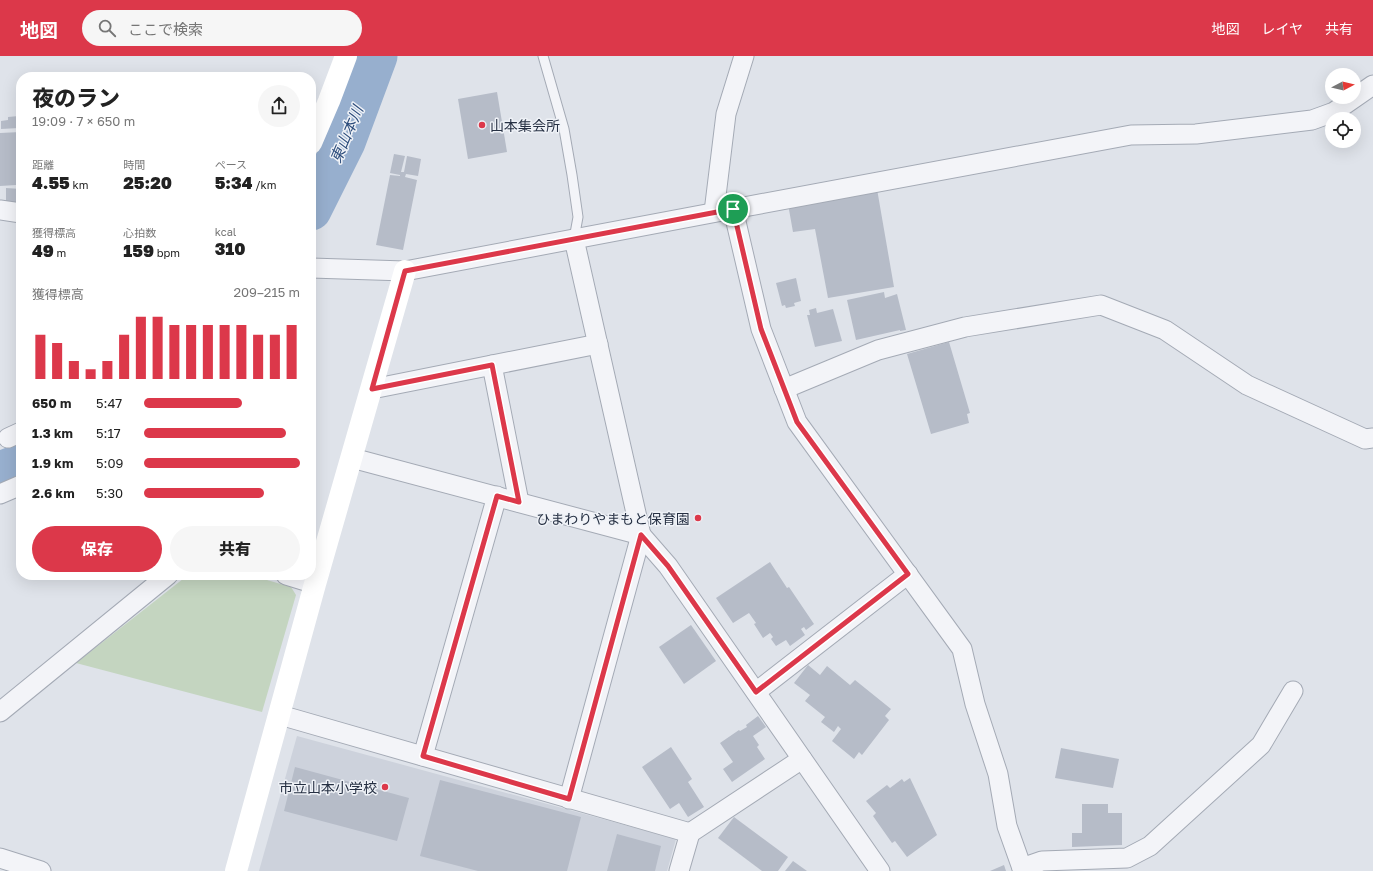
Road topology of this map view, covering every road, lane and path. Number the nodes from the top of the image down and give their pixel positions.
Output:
1 (346, 56) edge
2 (543, 56) edge
3 (744, 56) edge
4 (1373, 85) edge
5 (316, 131) edge
6 (733, 209) junction
7 (0, 210) edge
8 (16, 212) edge
9 (714, 212) junction
10 (574, 239) junction
11 (316, 268) edge
12 (405, 271) junction
13 (598, 344) junction
14 (492, 365) junction
15 (372, 389) junction
16 (784, 389) junction
17 (1373, 438) edge
18 (352, 458) junction
19 (16, 487) edge
20 (0, 494) edge
21 (497, 496) junction
22 (519, 502) junction
23 (641, 535) junction
24 (908, 574) junction
25 (162, 580) edge
26 (303, 580) edge
27 (316, 584) junction
28 (1293, 691) dead end
29 (756, 692) junction
30 (0, 712) edge
31 (280, 715) junction
32 (423, 756) junction
33 (802, 759) junction
34 (569, 799) junction
35 (690, 833) junction
36 (0, 858) edge
37 (1022, 870) edge
38 (41, 871) edge
39 (236, 871) edge
40 (679, 871) edge
41 (880, 871) edge

1 - 5 street
2 - 10 lane
3 - 9 street
4 - 6 street
6 - 9 street
6 - 16 street
7 - 8 street
9 - 10 street
10 - 12 street
10 - 13 street
11 - 12 street
12 - 15 street
13 - 14 street
13 - 23 street
14 - 15 street
14 - 22 street
15 - 18 street
16 - 17 street
16 - 24 street
18 - 21 street
18 - 27 street
19 - 20 street
21 - 22 street
21 - 32 street
22 - 23 street
23 - 29 street
23 - 34 street
24 - 29 street
24 - 37 street
25 - 30 street
26 - 27 street
27 - 31 street
28 - 37 street
29 - 33 street
31 - 32 street
31 - 39 street
32 - 34 street
33 - 35 street
33 - 41 street
34 - 35 street
35 - 40 street
36 - 38 street

